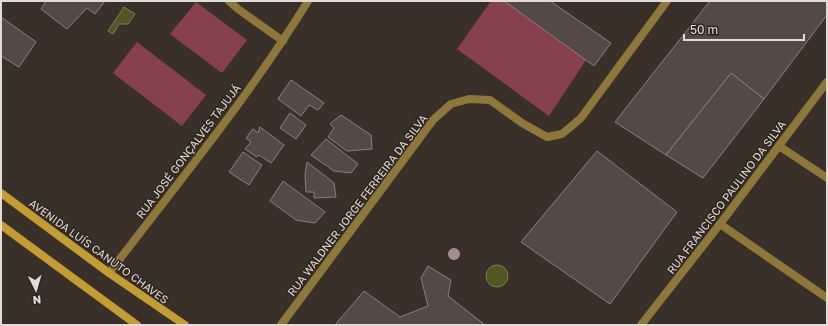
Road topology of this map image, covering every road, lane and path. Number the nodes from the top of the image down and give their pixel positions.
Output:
1 (229, 1) edge
2 (308, 1) edge
3 (668, 1) edge
4 (283, 40) junction
5 (827, 82) edge
6 (779, 146) junction
7 (827, 178) edge
8 (1, 193) edge
9 (720, 224) junction
10 (1, 225) edge
11 (109, 273) junction
12 (827, 298) edge
13 (137, 325) edge
14 (185, 325) edge
15 (281, 325) edge
16 (641, 325) edge

1 - 4 street
2 - 4 street, RUA JOSÉ GONÇALVES TAJUJÁ
3 - 15 street, RUA WALDNER JORGE FERREIRA DA SILVA
4 - 11 street, RUA JOSÉ GONÇALVES TAJUJÁ
5 - 6 street, RUA FRANCISCO PAULINO DA SILVA
6 - 7 street
6 - 9 street, RUA FRANCISCO PAULINO DA SILVA
8 - 11 street, AVENIDA LUÍS CANUTO CHAVES
9 - 12 street
9 - 16 street, RUA FRANCISCO PAULINO DA SILVA
10 - 13 street
11 - 14 street, AVENIDA LUÍS CANUTO CHAVES

